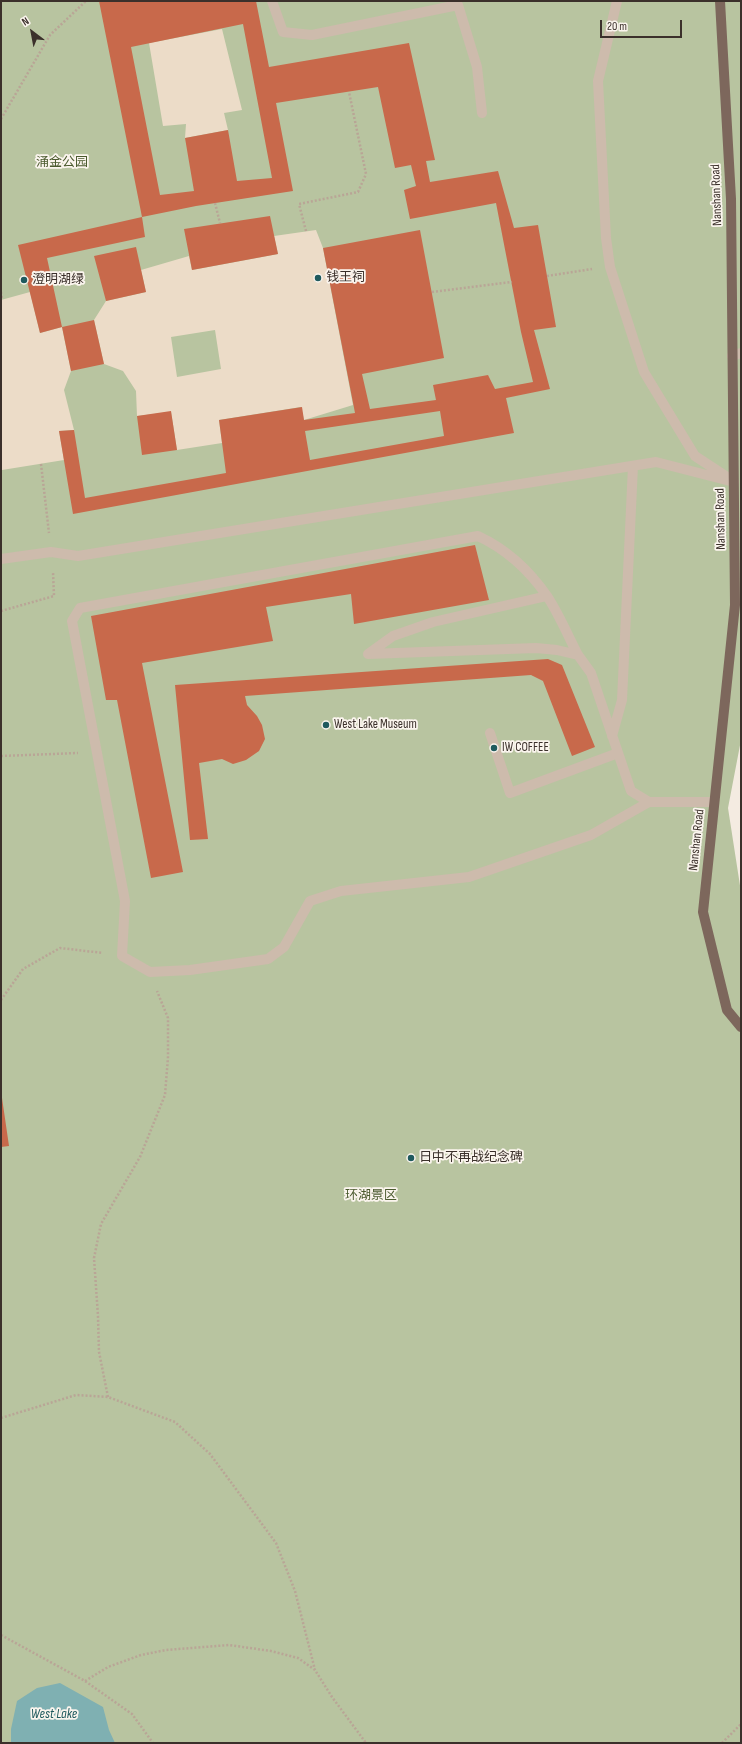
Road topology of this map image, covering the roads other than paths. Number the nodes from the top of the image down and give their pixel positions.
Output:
1 (272, 1) edge
2 (618, 1) edge
3 (720, 1) edge
4 (482, 113) dead end
5 (737, 354) edge
6 (632, 466) junction
7 (734, 482) junction
8 (1, 559) edge
9 (547, 596) junction
10 (578, 655) junction
11 (490, 733) dead end
12 (612, 736) junction
13 (618, 753) junction
14 (649, 802) junction
15 (714, 802) junction
16 (741, 1027) edge

1 - 4 lane
2 - 7 lane
3 - 5 main road, Nanshan Road
5 - 7 main road, Nanshan Road
6 - 7 lane
6 - 8 lane
6 - 12 lane
7 - 15 main road, Nanshan Road
9 - 10 lane
9 - 10 lane
9 - 14 lane
10 - 12 lane
11 - 13 lane
12 - 13 lane
13 - 14 lane
14 - 15 lane
15 - 16 main road, Nanshan Road

